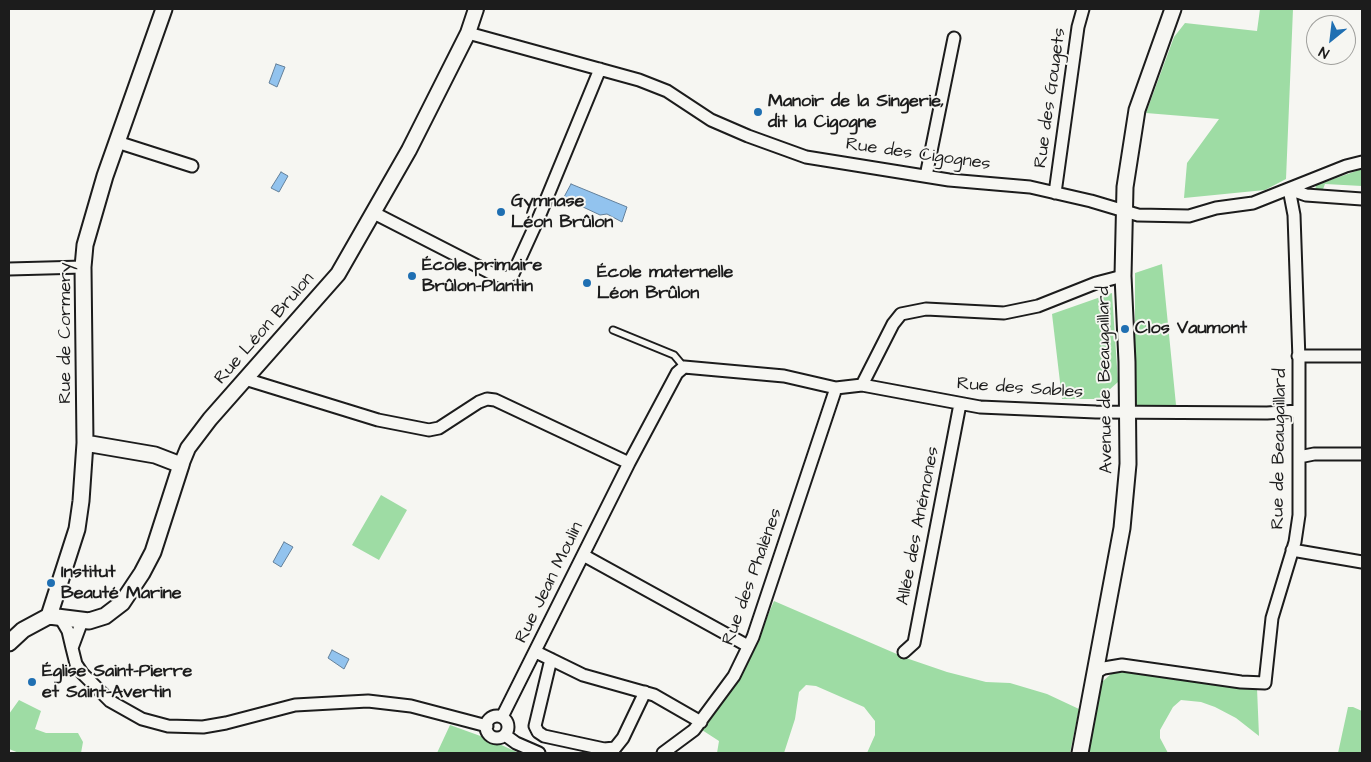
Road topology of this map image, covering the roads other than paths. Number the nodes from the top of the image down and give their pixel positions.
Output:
1 (164, 9) edge
2 (476, 9) edge
3 (1083, 9) edge
4 (1173, 9) edge
5 (468, 33) junction
6 (954, 38) dead end
7 (600, 69) junction
8 (117, 142) junction
9 (1362, 162) edge
10 (192, 166) dead end
11 (926, 176) junction
12 (1289, 189) junction
13 (1055, 193) junction
14 (1362, 199) edge
15 (374, 213) junction
16 (1124, 213) junction
17 (83, 266) junction
18 (9, 269) edge
19 (1123, 276) junction
20 (613, 330) dead end
21 (1298, 356) junction
22 (1362, 356) edge
23 (684, 367) junction
24 (245, 379) junction
25 (862, 384) junction
26 (836, 388) junction
27 (960, 404) junction
28 (1298, 411) junction
29 (1128, 412) junction
30 (85, 443) junction
31 (1362, 454) edge
32 (1299, 457) junction
33 (629, 463) junction
34 (180, 465) junction
35 (1292, 550) junction
36 (583, 555) junction
37 (1362, 562) edge
38 (55, 617) junction
39 (82, 622) junction
40 (9, 643) edge
41 (748, 646) junction
42 (72, 648) junction
43 (536, 652) junction
44 (904, 652) dead end
45 (551, 659) junction
46 (1095, 673) junction
47 (645, 692) junction
48 (502, 717) junction
49 (701, 722) junction
50 (487, 726) junction
51 (505, 735) junction
52 (539, 753) edge
53 (663, 753) edge
54 (1080, 753) edge

1 - 8 main road, Rue de Cormery
2 - 5 street, Rue Léon Brulon
3 - 13 street, Rue des Gougets
4 - 16 main road, Avenue de Beaugaillard
5 - 7 street, Rue des Cigognes
5 - 15 street, Rue Léon Brulon
6 - 11 street
7 - 11 street, Rue des Cigognes
7 - 15 street
8 - 10 street
8 - 17 main road, Rue de Cormery
9 - 12 street, Rue des Cigognes
11 - 13 street, Rue des Cigognes
12 - 14 street
12 - 16 street, Rue des Cigognes
12 - 21 street, Rue de Beaugaillard
13 - 16 street, Rue des Cigognes
15 - 24 street, Rue Léon Brulon
16 - 19 main road, Avenue de Beaugaillard
17 - 18 street
17 - 30 main road, Rue de Cormery
19 - 25 street
19 - 29 main road, Avenue de Beaugaillard
20 - 23 lane
21 - 22 street
21 - 28 street, Rue de Beaugaillard
23 - 26 street
23 - 33 street, Rue Jean Moulin
24 - 33 street
24 - 34 street, Rue Léon Brulon
25 - 26 street
25 - 27 street, Rue des Sables
26 - 41 street, Rue des Phalènes
27 - 29 street, Rue des Sables
27 - 44 street, Allée des Anémones
28 - 29 street, Rue des Sables
28 - 32 street, Rue de Beaugaillard
29 - 46 main road, Avenue de Beaugaillard
30 - 34 main road
30 - 38 main road, Rue de Cormery
31 - 32 street
32 - 35 street, Rue de Beaugaillard
33 - 36 street, Rue Jean Moulin
34 - 39 main road, Rue Léon Brulon
35 - 37 street
35 - 46 street, Rue de Beaugaillard
36 - 41 street
36 - 43 street, Rue Jean Moulin
38 - 39 main road, Rue Léon Brulon
38 - 40 main road
38 - 42 street
39 - 42 street
41 - 49 street, Rue des Phalènes
42 - 50 street
43 - 45 street
43 - 48 street, Rue Jean Moulin
45 - 47 street
45 - 47 street
46 - 54 main road, Avenue de Beaugaillard
47 - 49 street
48 - 50 street
48 - 51 street
49 - 53 street, Rue des Phalènes
50 - 51 street
51 - 52 street

